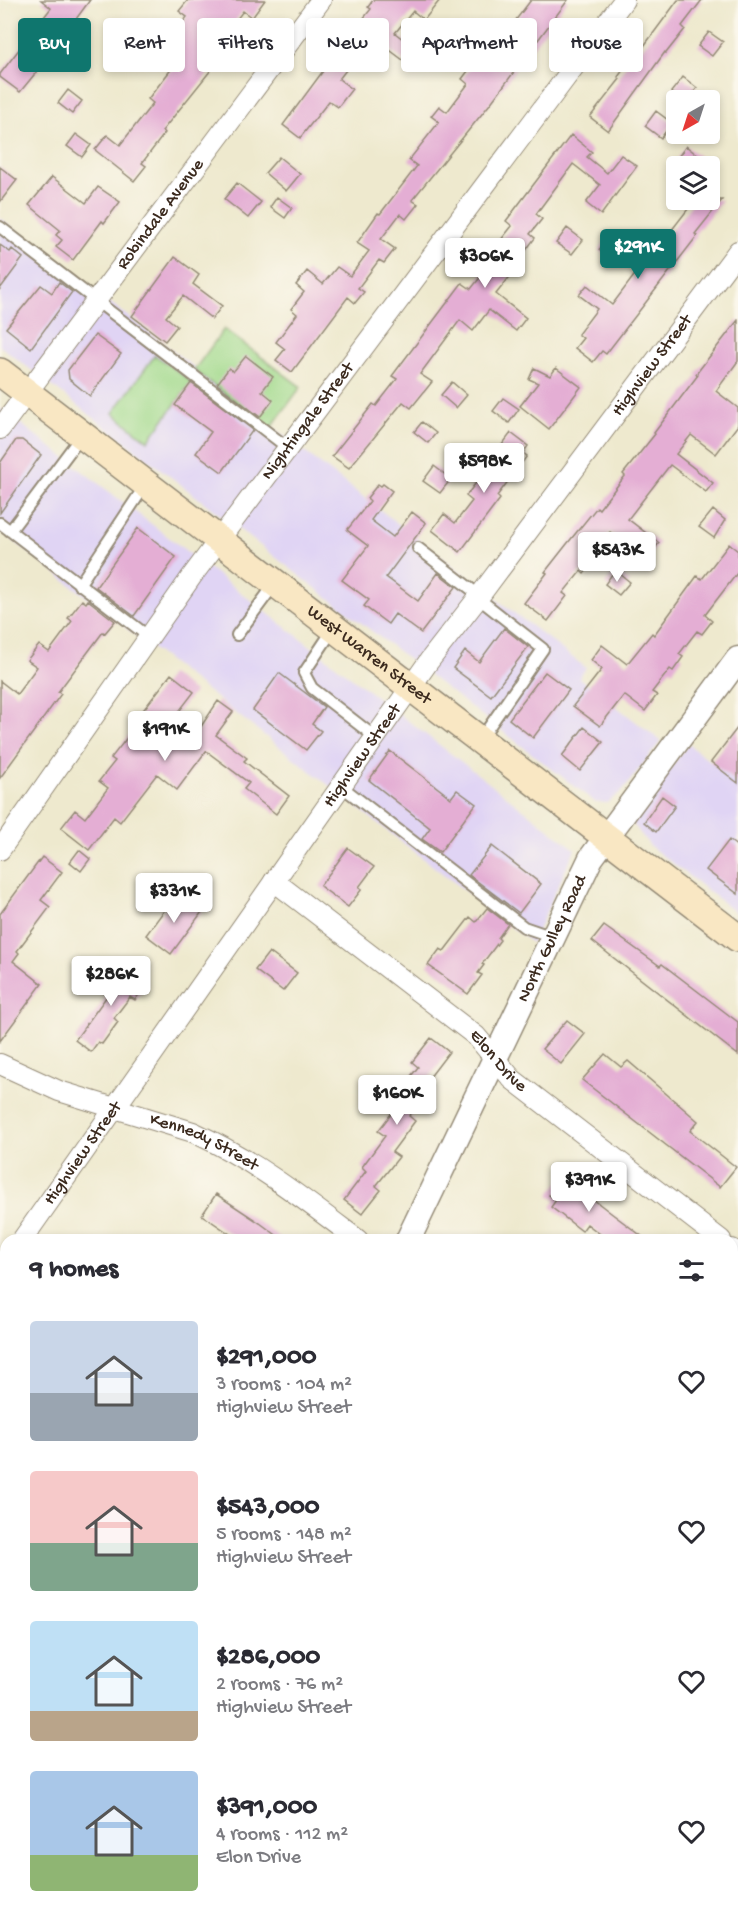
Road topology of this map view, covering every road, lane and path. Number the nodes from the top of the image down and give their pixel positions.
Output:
1 (321, 0) edge
2 (624, 0) edge
3 (0, 227) edge
4 (738, 251) edge
5 (95, 300) junction
6 (0, 372) edge
7 (27, 392) junction
8 (0, 429) edge
9 (83, 435) junction
10 (288, 448) junction
11 (146, 483) junction
12 (0, 523) edge
13 (10, 531) junction
14 (219, 540) junction
15 (418, 548) dead end
16 (275, 583) junction
17 (79, 585) junction
18 (479, 597) junction
19 (334, 628) junction
20 (237, 635) dead end
21 (149, 637) junction
22 (738, 659) edge
23 (411, 687) junction
24 (375, 737) junction
25 (480, 740) junction
26 (341, 786) junction
27 (606, 837) junction
28 (0, 850) edge
29 (274, 881) junction
30 (553, 937) junction
31 (738, 938) edge
32 (495, 1058) junction
33 (0, 1064) edge
34 (115, 1108) junction
35 (26, 1234) edge
36 (350, 1234) edge
37 (411, 1234) edge
38 (713, 1234) edge

1 - 5 street, Robindale Avenue
2 - 10 street, Nightingale Street
3 - 5 lane
4 - 18 street, Highview Street
5 - 7 street, Robindale Avenue
5 - 10 lane
6 - 7 main road, West Warren Street
7 - 8 street, Robindale Avenue
7 - 9 main road, West Warren Street
9 - 11 main road, West Warren Street
9 - 13 lane
10 - 14 street, Nightingale Street
11 - 14 main road, West Warren Street
11 - 17 lane
12 - 13 lane
13 - 17 lane
14 - 16 main road, West Warren Street
14 - 21 street, Nightingale Street
15 - 18 lane
16 - 19 main road, West Warren Street
16 - 20 lane
17 - 21 lane
18 - 23 street, Highview Street
18 - 25 lane
19 - 23 main road, West Warren Street
19 - 24 lane
21 - 28 street, Nightingale Street
22 - 27 street, North Gulley Road
23 - 24 street, Highview Street
23 - 25 main road, West Warren Street
24 - 26 street, Highview Street
25 - 27 main road, West Warren Street
26 - 29 street, Highview Street
26 - 30 lane
27 - 30 street, North Gulley Road
27 - 31 main road, West Warren Street
29 - 32 street, Elon Drive
29 - 34 street, Highview Street
30 - 32 street, North Gulley Road
32 - 37 street, North Gulley Road
32 - 38 street, Elon Drive
33 - 34 street, Kennedy Street
34 - 35 street, Highview Street
34 - 36 street, Kennedy Street

